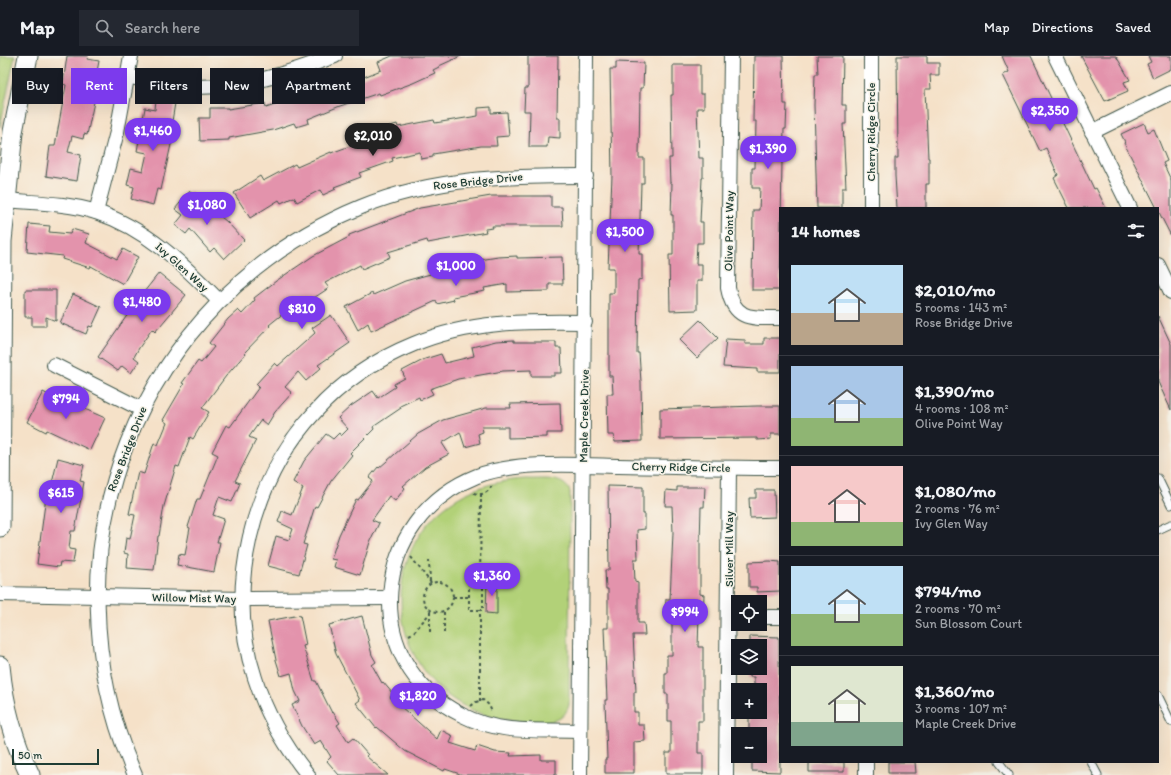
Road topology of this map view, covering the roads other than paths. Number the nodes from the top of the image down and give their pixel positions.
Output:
1 (28, 56) edge
2 (131, 56) edge
3 (335, 56) edge
4 (586, 56) edge
5 (731, 56) edge
6 (871, 56) edge
7 (1056, 56) edge
8 (127, 72) edge
9 (127, 76) edge
10 (1171, 93) edge
11 (122, 104) edge
12 (1092, 132) junction
13 (586, 176) junction
14 (5, 200) junction
15 (871, 207) edge
16 (1130, 207) edge
17 (96, 212) junction
18 (1159, 267) edge
19 (1171, 292) edge
20 (219, 301) junction
21 (779, 318) edge
22 (585, 322) junction
23 (54, 365) dead end
24 (141, 409) junction
25 (583, 465) junction
26 (730, 468) junction
27 (779, 468) edge
28 (1159, 480) edge
29 (1171, 505) edge
30 (1171, 524) edge
31 (0, 527) edge
32 (1159, 530) edge
33 (0, 594) edge
34 (733, 595) edge
35 (97, 596) junction
36 (389, 598) junction
37 (243, 599) junction
38 (767, 617) edge
39 (779, 617) edge
40 (733, 631) edge
41 (0, 666) edge
42 (1159, 697) edge
43 (1171, 722) edge
44 (580, 731) junction
45 (866, 763) edge
46 (1000, 763) edge
47 (1092, 763) edge
48 (30, 775) edge
49 (135, 775) edge
50 (308, 775) edge
51 (580, 775) edge
52 (726, 775) edge
53 (866, 775) edge
54 (1009, 775) edge
55 (1098, 775) edge

1 - 14 street
2 - 8 street
3 - 9 street
4 - 13 street, Maple Creek Drive
5 - 21 street, Olive Point Way
6 - 15 street, Cherry Ridge Circle
7 - 12 street
10 - 12 street
11 - 17 street
12 - 16 street
13 - 20 street, Rose Bridge Drive
13 - 22 street, Maple Creek Drive
14 - 17 street, Ivy Glen Way
14 - 31 street
17 - 20 street, Ivy Glen Way
18 - 19 street
20 - 24 street, Rose Bridge Drive
22 - 25 street, Maple Creek Drive
22 - 37 street
23 - 24 street
24 - 35 street, Rose Bridge Drive
25 - 26 street, Cherry Ridge Circle
25 - 36 street, Cherry Ridge Circle
25 - 44 street, Maple Creek Drive
26 - 27 street, Cherry Ridge Circle
26 - 34 street, Silver Mill Way
28 - 29 lane
30 - 32 lane
33 - 35 street, Willow Mist Way
35 - 37 street, Willow Mist Way
35 - 49 street, Rose Bridge Drive
36 - 37 street, Willow Mist Way
36 - 44 street, Cherry Ridge Circle
37 - 50 street
38 - 39 street
40 - 52 street, Silver Mill Way
41 - 48 street
42 - 43 lane
44 - 51 street, Maple Creek Drive
45 - 53 street
46 - 54 lane
47 - 55 lane

